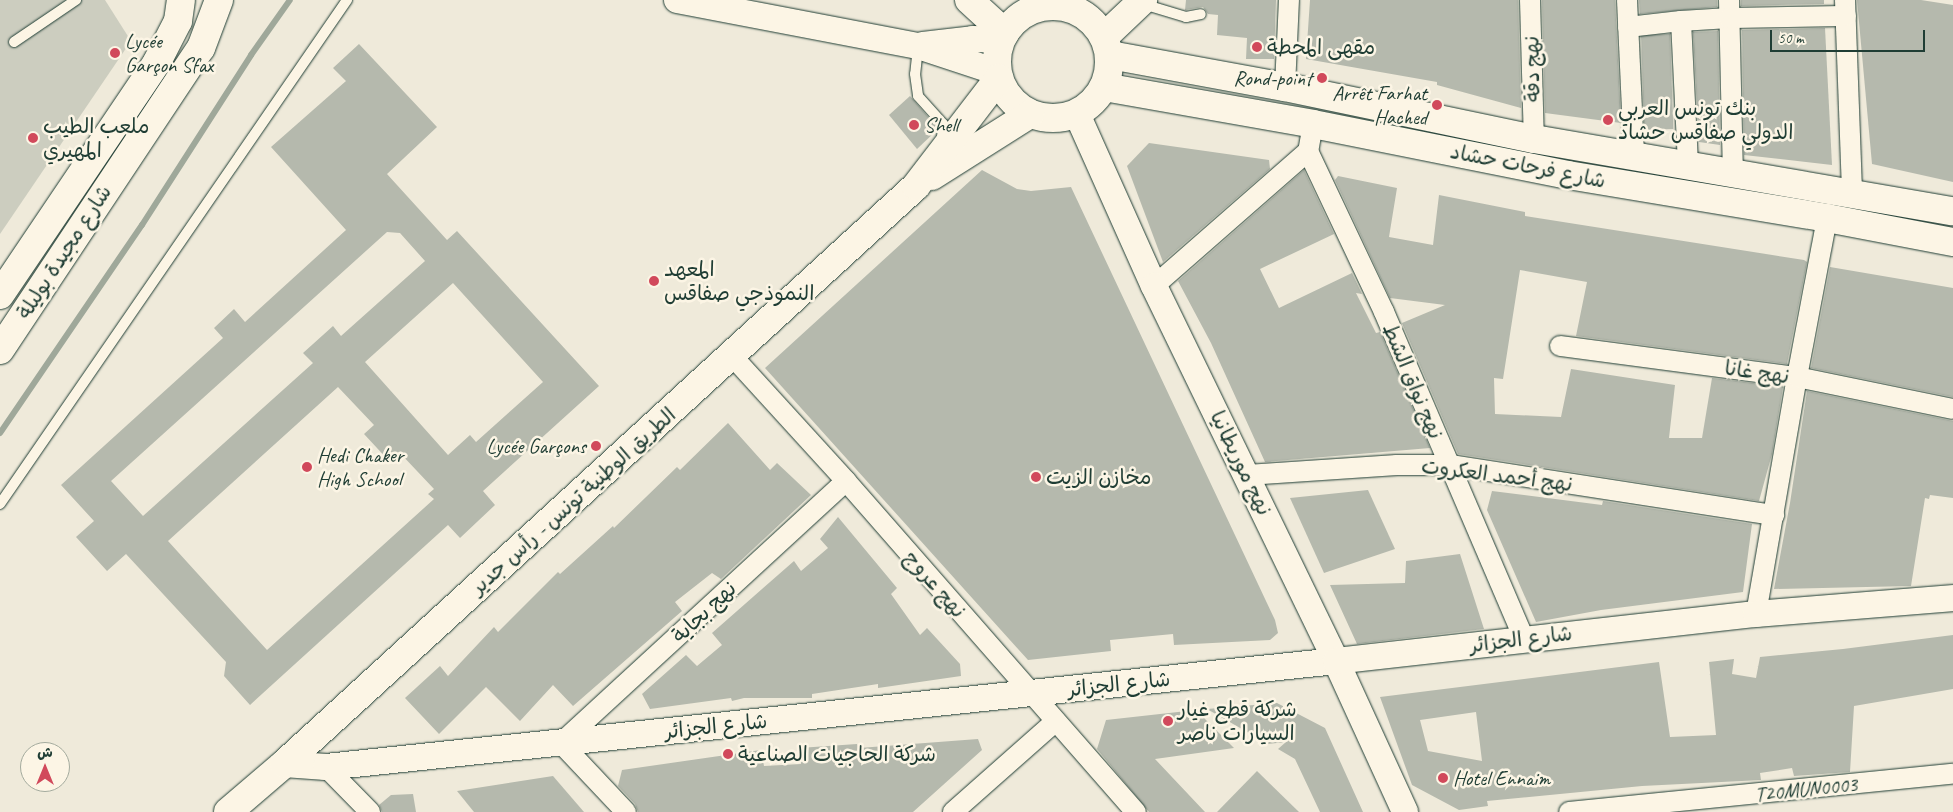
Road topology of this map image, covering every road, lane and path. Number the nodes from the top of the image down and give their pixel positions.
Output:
1 (76, 0) edge
2 (181, 0) edge
3 (219, 0) edge
4 (347, 0) edge
5 (678, 0) edge
6 (969, 0) edge
7 (1289, 0) edge
8 (1530, 0) edge
9 (1627, 0) edge
10 (1141, 2) edge
11 (1036, 3) edge
12 (1092, 7) edge
13 (1845, 8) edge
14 (1729, 9) edge
15 (1201, 14) dead end
16 (1681, 20) junction
17 (1628, 27) junction
18 (1003, 37) junction
19 (14, 42) dead end
20 (918, 46) junction
21 (1107, 46) junction
22 (998, 75) junction
23 (1104, 87) junction
24 (1285, 87) junction
25 (1030, 114) junction
26 (1077, 114) junction
27 (1313, 124) junction
28 (1534, 139) junction
29 (1308, 151) junction
30 (942, 152) junction
31 (1634, 156) junction
32 (1688, 165) junction
33 (1733, 172) junction
34 (916, 186) junction
35 (1852, 193) junction
36 (1953, 211) edge
37 (1827, 218) junction
38 (1953, 242) edge
39 (1154, 286) junction
40 (0, 295) edge
41 (1560, 346) dead end
42 (0, 350) edge
43 (732, 356) junction
44 (1797, 377) junction
45 (1953, 409) edge
46 (1450, 465) junction
47 (1247, 475) junction
48 (846, 481) junction
49 (0, 504) edge
50 (1774, 515) junction
51 (1953, 598) edge
52 (1756, 614) junction
53 (1524, 638) junction
54 (1336, 661) junction
55 (1030, 693) junction
56 (1056, 721) junction
57 (562, 743) junction
58 (284, 764) junction
59 (326, 767) junction
60 (1953, 774) edge
61 (1641, 808) edge
62 (228, 812) edge
63 (370, 812) edge
64 (626, 812) edge
65 (953, 812) edge
66 (1136, 812) edge
67 (1405, 812) edge
68 (1568, 812) edge

1 - 19 lane
2 - 40 main road, شارع مجيدة بوليلة
3 - 42 main road, شارع مجيدة بوليلة
4 - 49 lane
5 - 20 street
6 - 18 main road
7 - 24 street
8 - 28 street, نهج دقة
9 - 17 street
10 - 15 lane
10 - 21 main road
11 - 12 main road
11 - 18 main road
12 - 21 main road
13 - 14 street
13 - 35 street
14 - 16 street
14 - 33 street
16 - 17 street
16 - 32 street
17 - 31 street
18 - 20 street
18 - 22 main road
20 - 22 street
20 - 30 lane
21 - 23 main road
21 - 24 main road, شارع فرحات حشاد
22 - 25 main road
22 - 30 main road, الطريق الوطنية تونس - رأس جدير
23 - 26 main road
23 - 27 main road, شارع فرحات حشاد
24 - 28 main road, شارع فرحات حشاد
25 - 26 main road
25 - 34 main road, الطريق الوطنية تونس - رأس جدير
26 - 39 street, نهج موريطانيا
27 - 29 street
27 - 37 main road, شارع فرحات حشاد
28 - 31 main road, شارع فرحات حشاد
29 - 39 street
29 - 46 street, نهج نواق الشط
30 - 34 main road, الطريق الوطنية تونس - رأس جدير
31 - 32 main road, شارع فرحات حشاد
32 - 33 main road, شارع فرحات حشاد
33 - 35 main road, شارع فرحات حشاد
34 - 43 main road, الطريق الوطنية تونس - رأس جدير
35 - 36 main road, شارع فرحات حشاد
37 - 38 main road, شارع فرحات حشاد
37 - 44 street
39 - 47 street, نهج موريطانيا
41 - 44 street, نهج غانا
43 - 48 street, نهج عروج
43 - 58 main road, الطريق الوطنية تونس - رأس جدير
44 - 45 street, نهج غانا
44 - 50 street
46 - 47 street, نهج أحمد العكروت
46 - 50 street, نهج أحمد العكروت
46 - 53 street, نهج نواق الشط
47 - 54 street, نهج موريطانيا
48 - 55 street, نهج عروج
48 - 57 street, نهج بجاية
50 - 52 street
51 - 52 street, شارع الجزائر
52 - 53 street, شارع الجزائر
53 - 54 street, شارع الجزائر
54 - 55 street, شارع الجزائر
54 - 67 street, نهج موريطانيا
55 - 56 street, نهج عروج
55 - 57 street, شارع الجزائر
56 - 65 street
56 - 66 street, نهج عروج
57 - 59 street, شارع الجزائر
57 - 64 street
58 - 59 street, شارع الجزائر
58 - 62 main road, الطريق الوطنية تونس - رأس جدير
59 - 63 street
60 - 61 street, T20MUN0003
61 - 68 street, T20MUN0003

